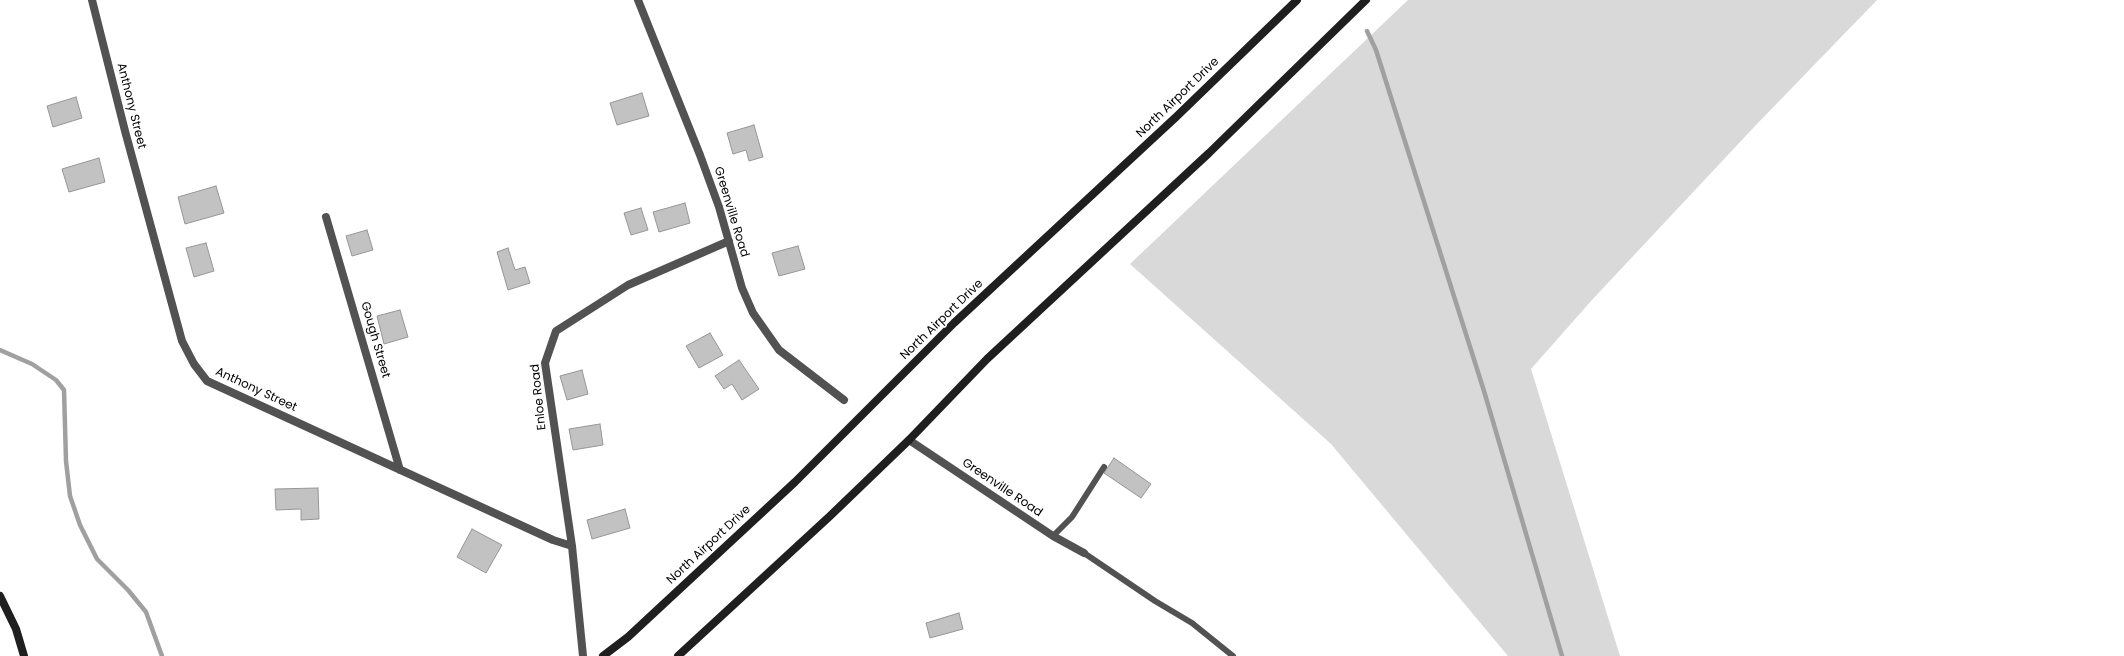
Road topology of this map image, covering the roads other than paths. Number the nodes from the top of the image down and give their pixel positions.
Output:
1 (92, 0) edge
2 (638, 0) edge
3 (1297, 0) edge
4 (1366, 0) edge
5 (326, 217) dead end
6 (729, 241) junction
7 (844, 400) dead end
8 (909, 440) junction
9 (1104, 467) dead end
10 (400, 470) junction
11 (1053, 536) junction
12 (572, 546) junction
13 (1084, 553) joint
14 (0, 596) edge
15 (24, 656) edge
16 (582, 656) edge
17 (603, 656) edge
18 (678, 656) edge
19 (1234, 656) edge

1 - 10 street, Anthony Street
2 - 6 street, Greenville Road
3 - 17 main road, North Airport Drive
4 - 8 main road
5 - 10 street, Gough Street
6 - 7 street, Greenville Road
6 - 12 street, Enloe Road
8 - 11 street, Greenville Road
8 - 18 main road
9 - 11 lane
10 - 12 street, Anthony Street
11 - 13 street, Greenville Road
12 - 16 street, Enloe Road
13 - 19 lane
14 - 15 main road

